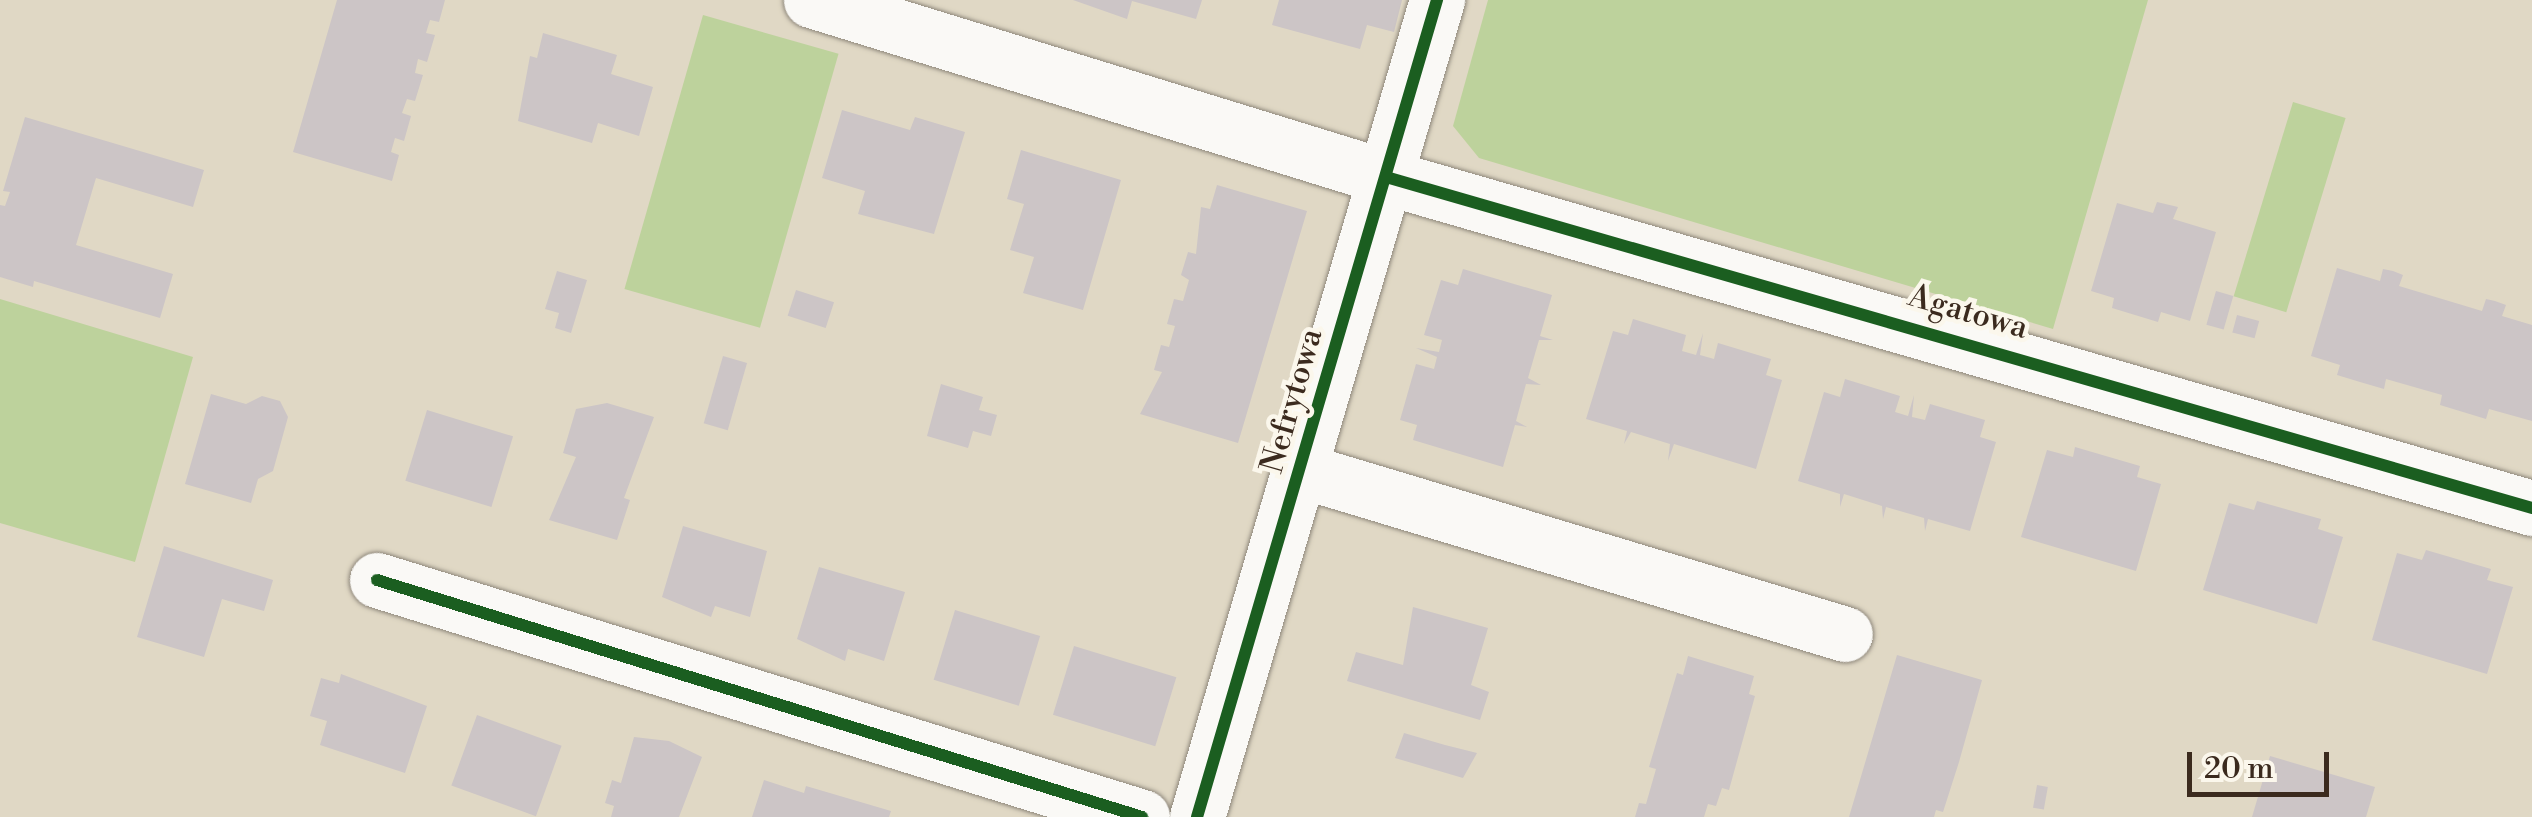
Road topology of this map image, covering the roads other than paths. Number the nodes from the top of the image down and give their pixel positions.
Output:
1 (811, 0) edge
2 (1437, 0) edge
3 (1386, 177) junction
4 (1300, 470) junction
5 (2532, 508) edge
6 (378, 580) dead end
7 (1845, 634) dead end
8 (1142, 817) edge
9 (1196, 817) edge

1 - 3 street
2 - 3 street, Nefrytowa
3 - 4 street, Nefrytowa
3 - 5 street, Agatowa
4 - 7 street
4 - 9 street, Nefrytowa
6 - 8 street

